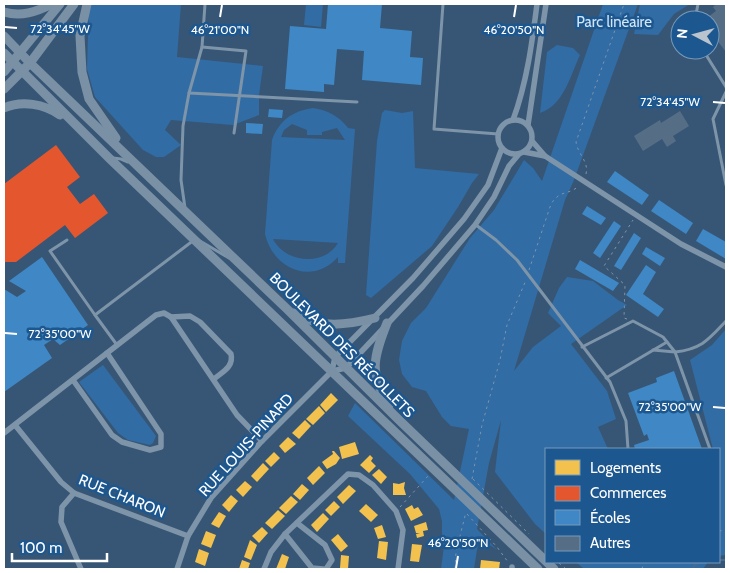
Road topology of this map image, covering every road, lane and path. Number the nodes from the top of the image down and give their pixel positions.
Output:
1 (52, 4) edge
2 (60, 4) edge
3 (74, 4) edge
4 (87, 4) edge
5 (205, 4) edge
6 (443, 4) edge
7 (537, 4) edge
8 (546, 4) edge
9 (624, 4) edge
10 (4, 12) edge
11 (4, 36) edge
12 (202, 47) junction
13 (20, 53) junction
14 (4, 54) edge
15 (709, 60) edge
16 (13, 62) junction
17 (30, 63) junction
18 (4, 72) edge
19 (22, 72) junction
20 (726, 87) edge
21 (4, 89) edge
22 (726, 92) edge
23 (189, 93) junction
24 (239, 96) junction
25 (357, 102) dead end
26 (4, 108) edge
27 (513, 120) junction
28 (528, 125) junction
29 (82, 130) junction
30 (234, 133) dead end
31 (498, 134) junction
32 (532, 141) junction
33 (502, 148) junction
34 (522, 153) junction
35 (545, 156) junction
36 (109, 158) junction
37 (131, 158) junction
38 (140, 167) junction
39 (585, 176) dead end
40 (726, 185) edge
41 (578, 188) dead end
42 (186, 214) junction
43 (636, 215) junction
44 (464, 219) junction
45 (475, 225) junction
46 (67, 240) dead end
47 (194, 240) junction
48 (236, 262) junction
49 (726, 267) edge
50 (530, 269) dead end
51 (414, 278) junction
52 (526, 282) dead end
53 (423, 286) junction
54 (287, 309) junction
55 (95, 315) junction
56 (171, 317) junction
57 (375, 318) junction
58 (633, 321) junction
59 (726, 321) edge
60 (387, 323) junction
61 (667, 342) junction
62 (117, 345) junction
63 (582, 347) junction
64 (653, 350) junction
65 (675, 352) junction
66 (107, 354) junction
67 (335, 357) junction
68 (346, 368) junction
69 (332, 372) junction
70 (606, 378) junction
71 (214, 379) junction
72 (73, 380) junction
73 (398, 419) junction
74 (15, 425) junction
75 (4, 434) edge
76 (262, 441) junction
77 (628, 448) edge
78 (710, 448) edge
79 (434, 470) junction
80 (74, 493) junction
81 (467, 508) dead end
82 (396, 511) junction
83 (466, 513) junction
84 (297, 523) junction
85 (285, 534) junction
86 (188, 536) junction
87 (533, 537) dead end
88 (545, 560) edge
89 (512, 568) edge
90 (81, 569) edge
91 (177, 569) edge
92 (264, 569) edge
93 (325, 569) edge
94 (398, 569) edge
95 (455, 569) edge
96 (538, 569) edge

1 - 10 main road
2 - 13 main road
3 - 17 main road
4 - 37 main road
5 - 12 lane
6 - 31 lane
7 - 27 street
8 - 28 street
9 - 39 path
11 - 13 main road, BOULEVARD DES RÉCOLLETS
12 - 23 lane
12 - 24 lane
13 - 16 main road
13 - 17 main road, BOULEVARD DES RÉCOLLETS
14 - 16 main road, BOULEVARD DES RÉCOLLETS
15 - 20 lane
16 - 18 main road
16 - 19 main road, BOULEVARD DES RÉCOLLETS
17 - 19 main road
17 - 37 main road, BOULEVARD DES RÉCOLLETS
19 - 21 main road
19 - 29 main road, BOULEVARD DES RÉCOLLETS
22 - 40 lane
23 - 24 lane
23 - 42 lane
24 - 25 lane
24 - 30 lane
26 - 29 main road
27 - 28 street
27 - 31 street
28 - 32 street
29 - 36 main road, BOULEVARD DES RÉCOLLETS
31 - 33 street
32 - 34 street
32 - 35 street
33 - 34 street
33 - 44 street
34 - 35 street
34 - 45 street
35 - 43 street
36 - 38 lane
36 - 47 main road, BOULEVARD DES RÉCOLLETS
37 - 38 main road, BOULEVARD DES RÉCOLLETS
38 - 42 main road, BOULEVARD DES RÉCOLLETS
41 - 50 path
42 - 48 main road, BOULEVARD DES RÉCOLLETS
43 - 49 street
43 - 58 path
44 - 45 street
44 - 51 street
45 - 53 street
45 - 63 lane
46 - 55 lane
47 - 48 lane
47 - 55 lane
47 - 69 main road, BOULEVARD DES RÉCOLLETS
48 - 54 main road, BOULEVARD DES RÉCOLLETS
51 - 53 street
51 - 57 street
52 - 87 path
53 - 60 street
54 - 57 main road
54 - 67 main road, BOULEVARD DES RÉCOLLETS
55 - 62 lane
56 - 62 street
56 - 71 street
56 - 71 street
57 - 67 street
58 - 61 lane
58 - 63 lane
59 - 65 lane
60 - 68 street
60 - 73 main road
61 - 64 lane
61 - 65 lane
62 - 66 street
63 - 70 lane
64 - 65 lane
64 - 70 lane
65 - 78 lane
66 - 72 street
66 - 72 street
67 - 68 main road, BOULEVARD DES RÉCOLLETS
67 - 69 street
68 - 69 street, RUE LOUIS-PINARD
68 - 73 main road, BOULEVARD DES RÉCOLLETS
69 - 76 street, RUE LOUIS-PINARD
69 - 79 main road, BOULEVARD DES RÉCOLLETS
70 - 77 lane
71 - 76 street
72 - 74 street
73 - 88 main road, BOULEVARD DES RÉCOLLETS
74 - 75 street
74 - 80 street, RUE CHARON
76 - 86 street, RUE LOUIS-PINARD
79 - 82 path
79 - 96 main road, BOULEVARD DES RÉCOLLETS
80 - 86 street, RUE CHARON
80 - 90 street
81 - 83 path
82 - 84 street
82 - 94 street
83 - 89 path
83 - 95 path
84 - 85 street
84 - 93 street
85 - 92 street
85 - 93 street
86 - 91 street, RUE LOUIS-PINARD

